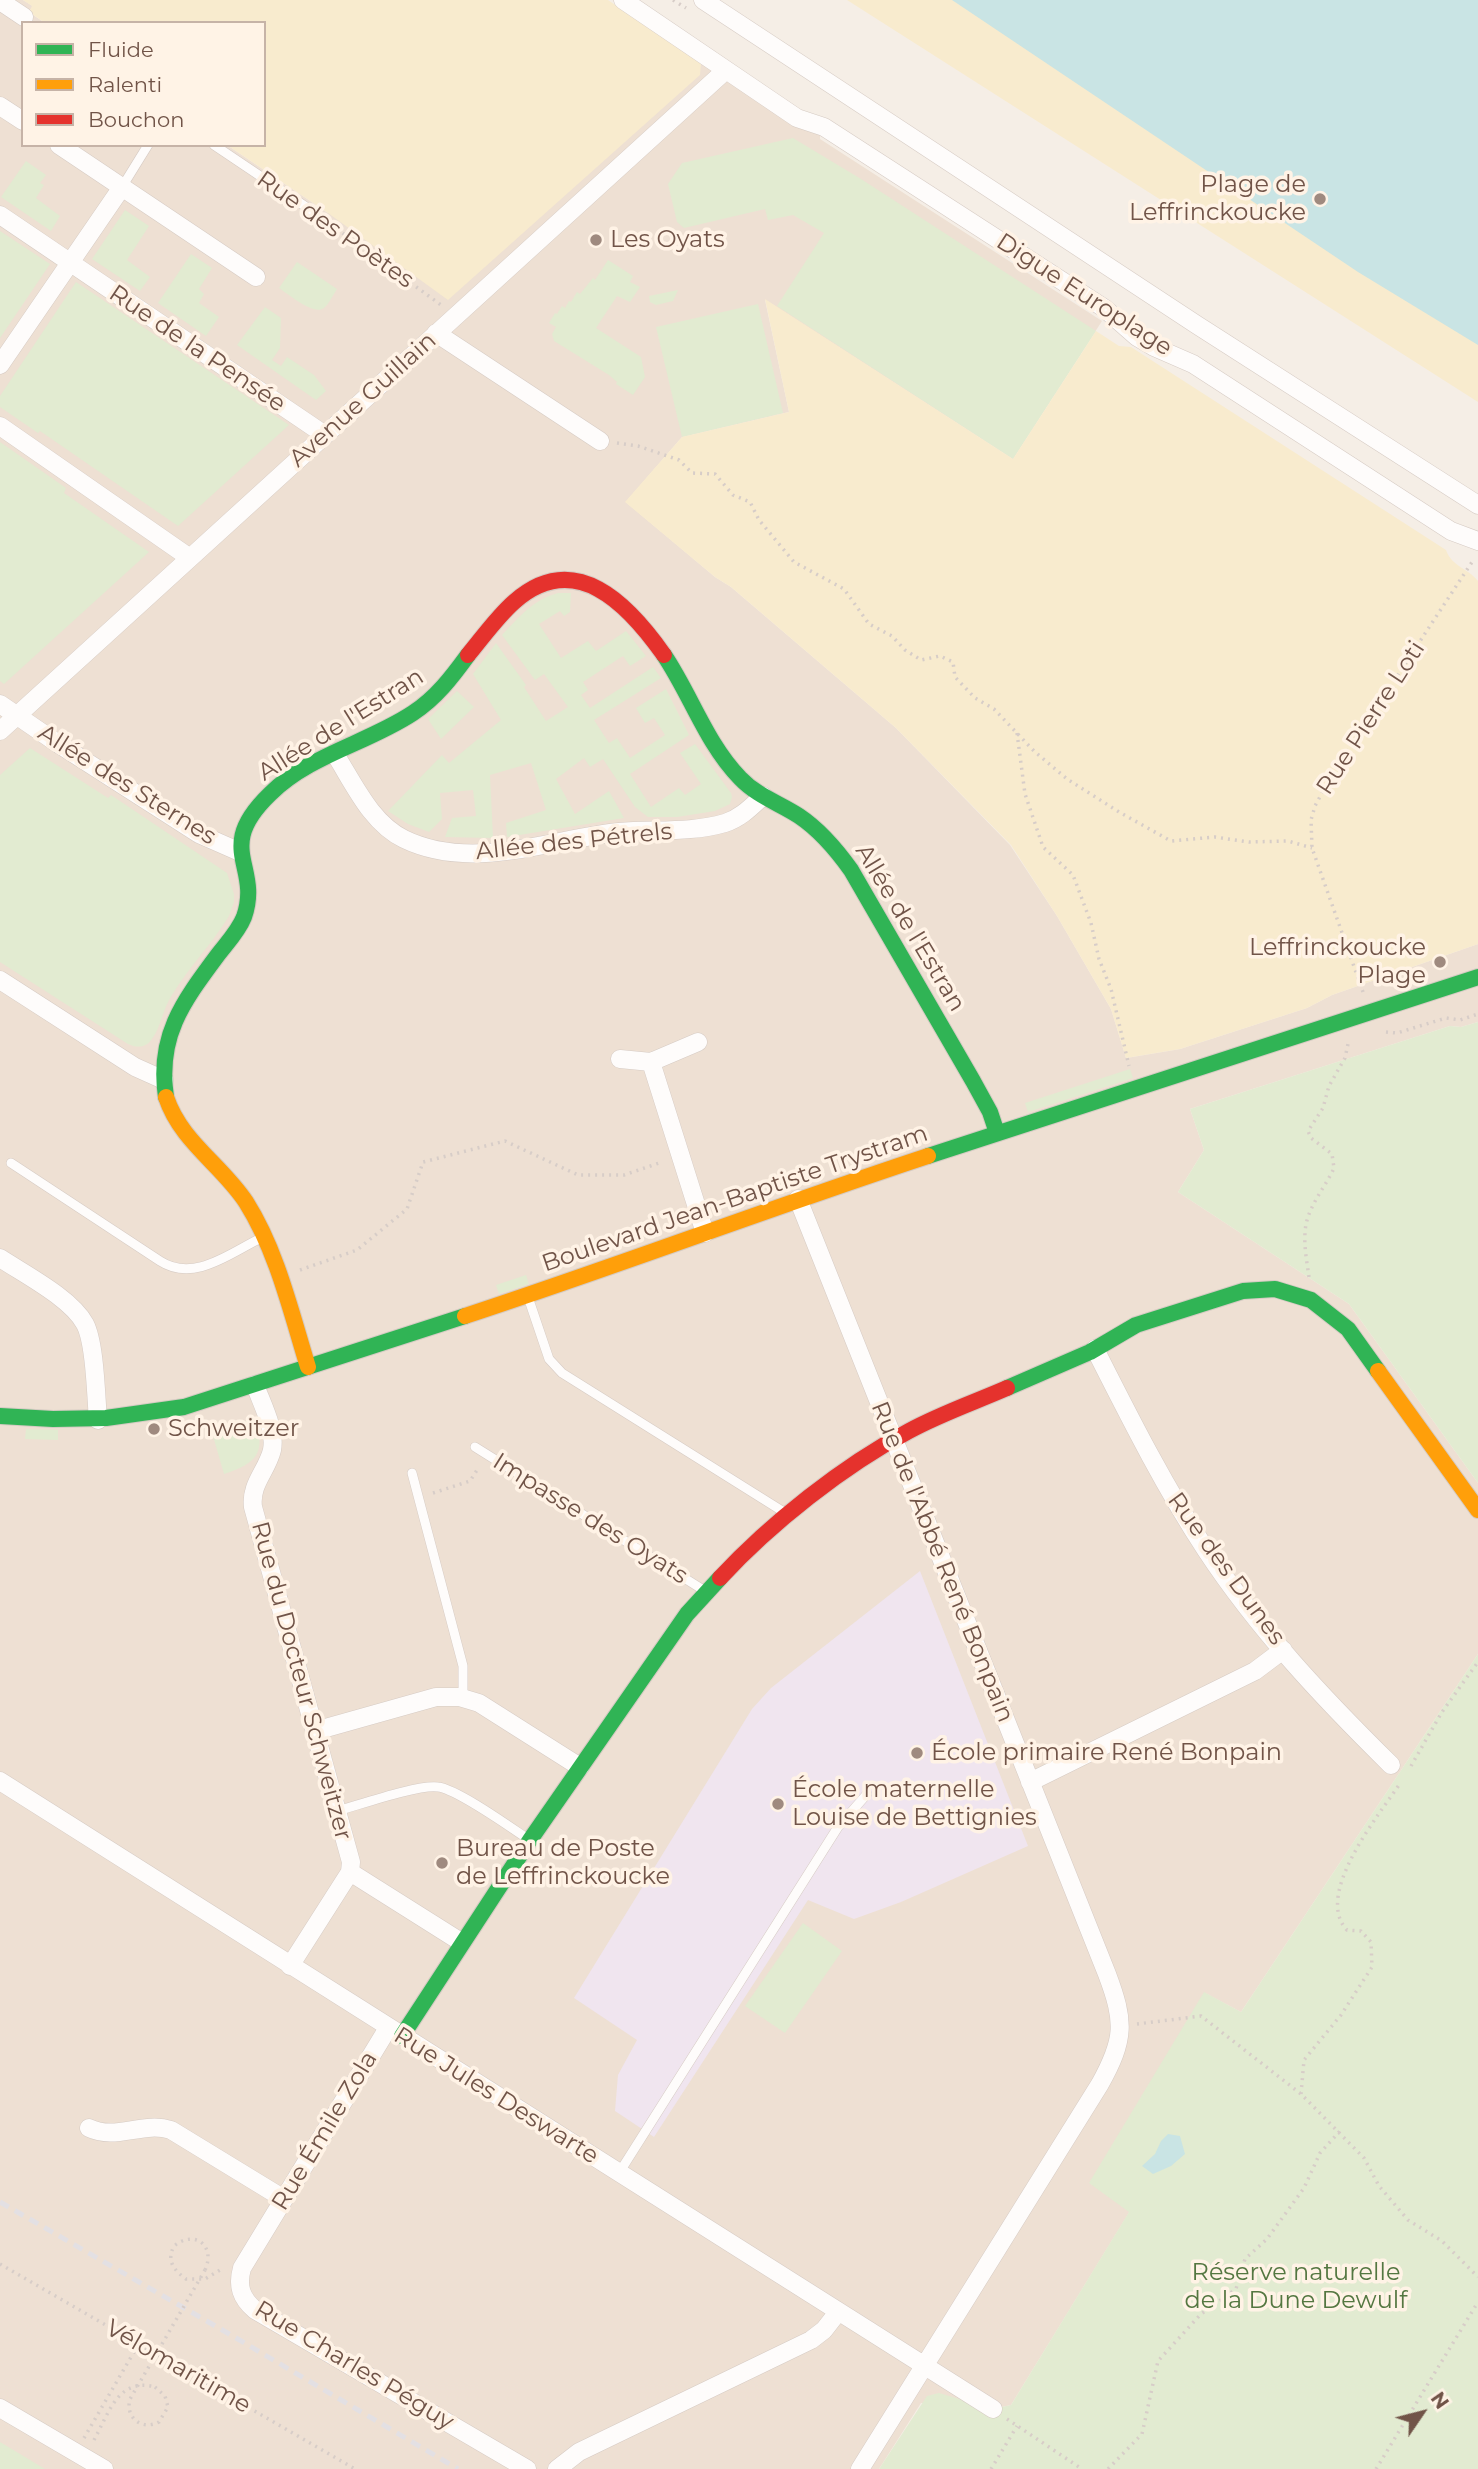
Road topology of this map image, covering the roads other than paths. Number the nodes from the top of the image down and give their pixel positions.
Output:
1 (623, 0) edge
2 (703, 0) edge
3 (0, 1) edge
4 (28, 20) edge
5 (726, 70) junction
6 (0, 106) edge
7 (21, 120) edge
8 (63, 147) edge
9 (147, 147) edge
10 (217, 147) edge
11 (122, 187) junction
12 (0, 215) edge
13 (327, 221) road end
14 (70, 262) junction
15 (256, 277) dead end
16 (436, 333) junction
17 (0, 365) edge
18 (0, 426) edge
19 (326, 435) junction
20 (600, 441) road end
21 (1478, 505) edge
22 (1477, 548) edge
23 (190, 558) junction
24 (0, 704) edge
25 (17, 715) junction
26 (0, 731) edge
27 (335, 754) junction
28 (764, 796) junction
29 (240, 852) junction
30 (1478, 977) edge
31 (0, 980) edge
32 (698, 1042) dead end
33 (620, 1059) dead end
34 (651, 1062) junction
35 (164, 1080) junction
36 (997, 1133) junction
37 (11, 1163) dead end
38 (798, 1199) junction
39 (705, 1233) junction
40 (263, 1236) junction
41 (0, 1258) edge
42 (527, 1296) junction
43 (1095, 1349) junction
44 (308, 1367) junction
45 (255, 1385) junction
46 (0, 1416) edge
47 (98, 1420) junction
48 (893, 1438) junction
49 (475, 1447) dead end
50 (412, 1474) dead end
51 (1478, 1510) edge
52 (788, 1515) junction
53 (706, 1592) junction
54 (1283, 1650) junction
55 (463, 1698) junction
56 (315, 1731) junction
57 (1391, 1765) dead end
58 (580, 1767) junction
59 (0, 1781) edge
60 (1030, 1782) junction
61 (867, 1794) dead end
62 (337, 1811) junction
63 (530, 1840) junction
64 (350, 1872) junction
65 (461, 1942) junction
66 (290, 1966) junction
67 (395, 2032) junction
68 (89, 2128) dead end
69 (618, 2173) junction
70 (284, 2199) junction
71 (262, 2235) joint
72 (838, 2312) junction
73 (923, 2367) junction
74 (0, 2408) edge
75 (993, 2409) road end
76 (104, 2469) edge
77 (527, 2469) edge
78 (557, 2469) edge
79 (860, 2469) edge

1 - 5 street, Digue Europlage
2 - 21 street, Digue Europlage
3 - 4 street
5 - 16 street, Avenue Guillain
5 - 22 street, Digue Europlage
6 - 7 street
8 - 11 street
9 - 11 lane
10 - 13 lane, Rue des Poètes
11 - 14 street
11 - 15 street
12 - 14 street, Rue de la Pensée
14 - 17 street
14 - 19 street, Rue de la Pensée
16 - 19 street, Avenue Guillain
16 - 20 street
18 - 23 street
19 - 23 street, Avenue Guillain
23 - 25 street, Avenue Guillain
24 - 25 street, Allée des Sternes
25 - 26 street, Avenue Guillain
25 - 29 street, Allée des Sternes
27 - 28 street, Allée des Pétrels
27 - 28 street, Allée de l'Estran
27 - 29 street, Allée de l'Estran
28 - 36 street, Allée de l'Estran
29 - 35 street, Allée de l'Estran
30 - 36 street, Boulevard Jean-Baptiste Trystram
31 - 35 street
32 - 34 street
33 - 34 street
34 - 39 street
35 - 40 street, Allée de l'Estran
36 - 38 street, Boulevard Jean-Baptiste Trystram
37 - 40 lane
38 - 39 street, Boulevard Jean-Baptiste Trystram
38 - 48 street, Rue de l'Abbé René Bonpain
39 - 42 street, Boulevard Jean-Baptiste Trystram
40 - 44 street, Allée de l'Estran
41 - 47 street
42 - 44 street, Boulevard Jean-Baptiste Trystram
42 - 52 lane
43 - 48 street
43 - 51 street
43 - 54 street, Rue des Dunes
44 - 45 street, Boulevard Jean-Baptiste Trystram
45 - 47 street, Boulevard Jean-Baptiste Trystram
45 - 56 street, Rue du Docteur Schweitzer
46 - 47 street, Boulevard Jean-Baptiste Trystram
48 - 52 street
48 - 60 street, Rue de l'Abbé René Bonpain
49 - 53 lane, Impasse des Oyats
50 - 55 lane
52 - 53 street
53 - 58 street
54 - 57 street, Rue des Dunes
54 - 60 street
55 - 56 street
55 - 58 street
56 - 62 street, Rue du Docteur Schweitzer
58 - 63 street
59 - 66 street, Rue Jules Deswarte
60 - 73 street, Rue de l'Abbé René Bonpain
61 - 69 lane
62 - 63 lane
62 - 64 street, Rue du Docteur Schweitzer
63 - 65 street
64 - 65 street
64 - 66 street, Rue du Docteur Schweitzer
65 - 67 street
66 - 67 street, Rue Jules Deswarte
67 - 69 street, Rue Jules Deswarte
67 - 70 street, Rue Émile Zola
68 - 70 street
69 - 72 street, Rue Jules Deswarte
70 - 71 street, Rue Émile Zola
71 - 77 street, Rue Charles Péguy
72 - 73 street, Rue Jules Deswarte
72 - 78 street
73 - 75 street, Rue Jules Deswarte
73 - 79 street, Rue de l'Abbé René Bonpain
74 - 76 street

